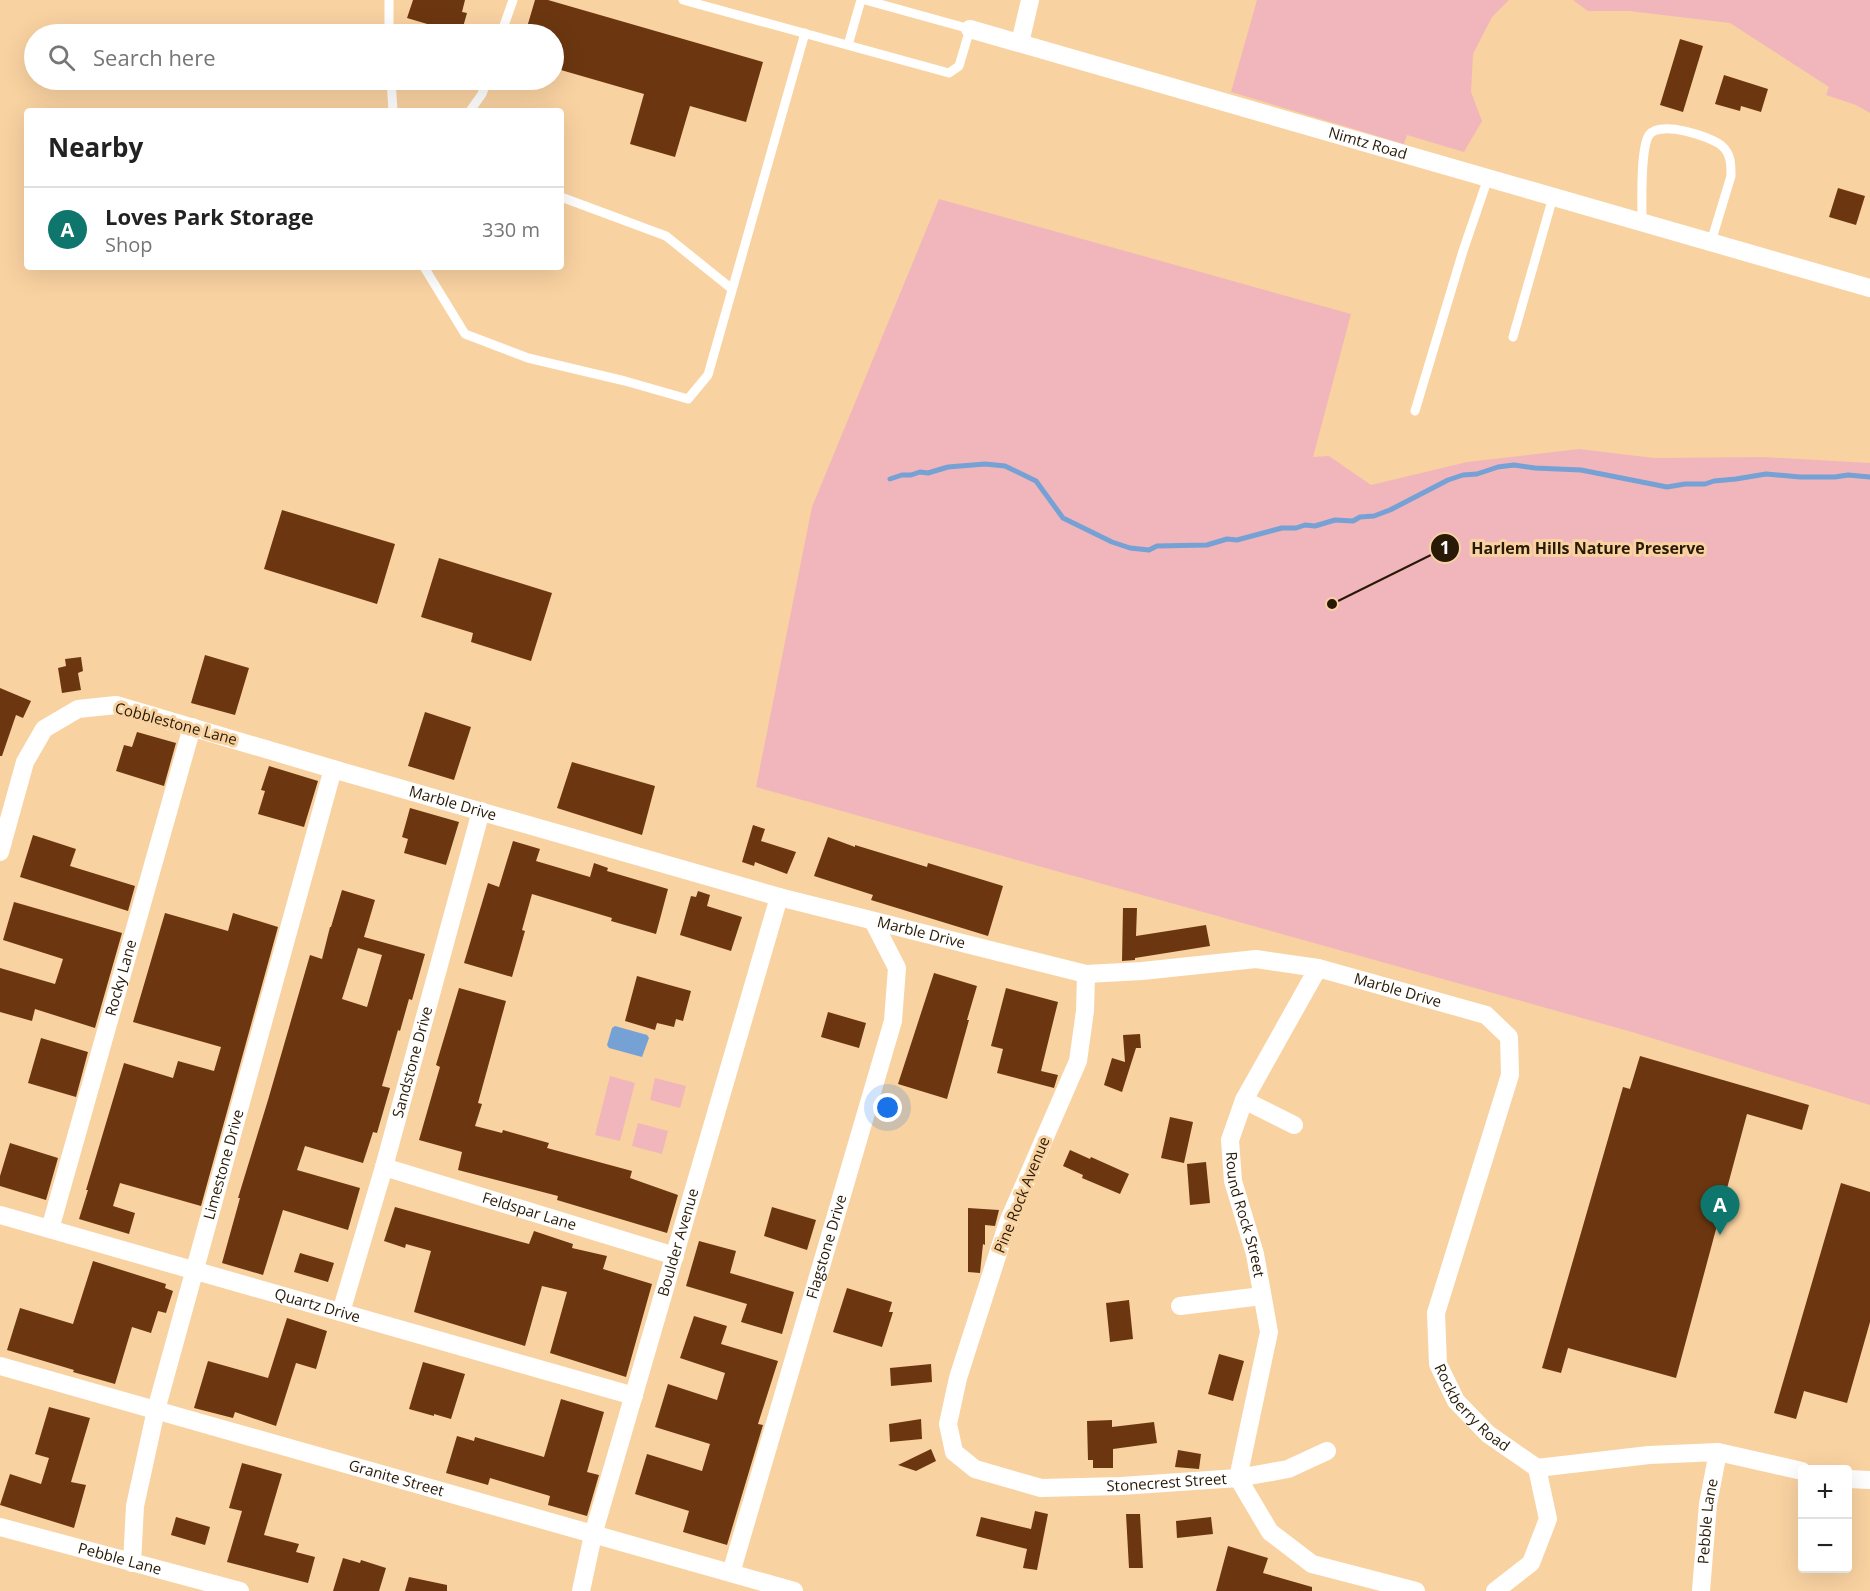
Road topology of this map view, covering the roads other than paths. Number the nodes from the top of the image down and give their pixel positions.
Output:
1 (388, 0) edge
2 (513, 0) edge
3 (683, 0) edge
4 (863, 0) edge
5 (1030, 0) edge
6 (389, 24) edge
7 (505, 24) edge
8 (970, 29) junction
9 (805, 33) junction
10 (1020, 43) junction
11 (848, 45) junction
12 (392, 90) edge
13 (483, 90) edge
14 (393, 108) edge
15 (472, 108) edge
16 (1488, 178) junction
17 (1553, 197) junction
18 (564, 198) edge
19 (1642, 222) junction
20 (1711, 242) junction
21 (426, 270) edge
22 (1870, 288) edge
23 (732, 289) junction
24 (1513, 337) dead end
25 (1415, 411) dead end
26 (192, 727) junction
27 (333, 769) junction
28 (482, 811) junction
29 (0, 852) edge
30 (779, 897) junction
31 (873, 921) junction
32 (1318, 968) junction
33 (1086, 974) junction
34 (1509, 1037) joint
35 (1245, 1100) junction
36 (1294, 1125) dead end
37 (384, 1167) junction
38 (0, 1215) edge
39 (50, 1229) junction
40 (675, 1256) junction
41 (195, 1271) junction
42 (1262, 1296) junction
43 (1180, 1306) dead end
44 (341, 1312) junction
45 (0, 1366) edge
46 (634, 1396) junction
47 (156, 1410) junction
48 (1327, 1451) dead end
49 (954, 1452) joint
50 (1718, 1452) junction
51 (1537, 1468) junction
52 (1798, 1470) edge
53 (1238, 1478) junction
54 (1852, 1479) edge
55 (1870, 1480) edge
56 (0, 1527) edge
57 (593, 1535) junction
58 (132, 1563) junction
59 (731, 1573) junction
60 (240, 1591) edge
61 (580, 1591) edge
62 (794, 1591) edge
63 (1416, 1591) edge
64 (1495, 1591) edge
65 (1701, 1591) edge

1 - 6 lane
2 - 7 lane
3 - 9 lane
4 - 8 lane, Nimtz Road
4 - 11 lane
5 - 10 street
8 - 10 street, Nimtz Road
8 - 11 lane
9 - 11 lane
9 - 23 lane
10 - 16 street, Nimtz Road
12 - 14 lane
13 - 15 lane
16 - 17 street, Nimtz Road
16 - 25 lane
17 - 19 street, Nimtz Road
17 - 24 lane
18 - 23 lane
19 - 20 street, Nimtz Road
19 - 20 lane
20 - 22 street, Nimtz Road
21 - 23 lane
26 - 27 street, Cobblestone Lane
26 - 29 street, Cobblestone Lane
26 - 39 street, Rocky Lane
27 - 28 street, Marble Drive
27 - 41 street, Limestone Drive
28 - 30 street, Marble Drive
28 - 37 street, Sandstone Drive
30 - 31 street, Marble Drive
30 - 40 street, Boulder Avenue
31 - 33 street, Marble Drive
31 - 59 street, Flagstone Drive
32 - 33 street, Marble Drive
32 - 34 street, Marble Drive
32 - 35 street, Round Rock Street
33 - 49 street, Pine Rock Avenue
34 - 51 street, Rockberry Road
35 - 36 street
35 - 42 street, Round Rock Street
37 - 40 street, Feldspar Lane
37 - 44 street, Sandstone Drive
38 - 39 street, Quartz Drive
39 - 41 street, Quartz Drive
40 - 46 street, Boulder Avenue
41 - 44 street, Quartz Drive
41 - 47 street, Limestone Drive
42 - 43 street
42 - 53 street, Round Rock Street
44 - 46 street, Quartz Drive
45 - 47 street, Granite Street
46 - 57 street, Boulder Avenue
47 - 57 street, Granite Street
47 - 58 street, Limestone Drive
48 - 53 street
49 - 53 street, Stonecrest Street
50 - 51 street
50 - 52 street
50 - 65 street, Pebble Lane
51 - 64 street
53 - 63 street, Stonecrest Street
54 - 55 street
56 - 58 street, Pebble Lane
57 - 59 street, Granite Street
57 - 61 street, Boulder Avenue
58 - 60 street, Pebble Lane
59 - 62 street, Granite Street

